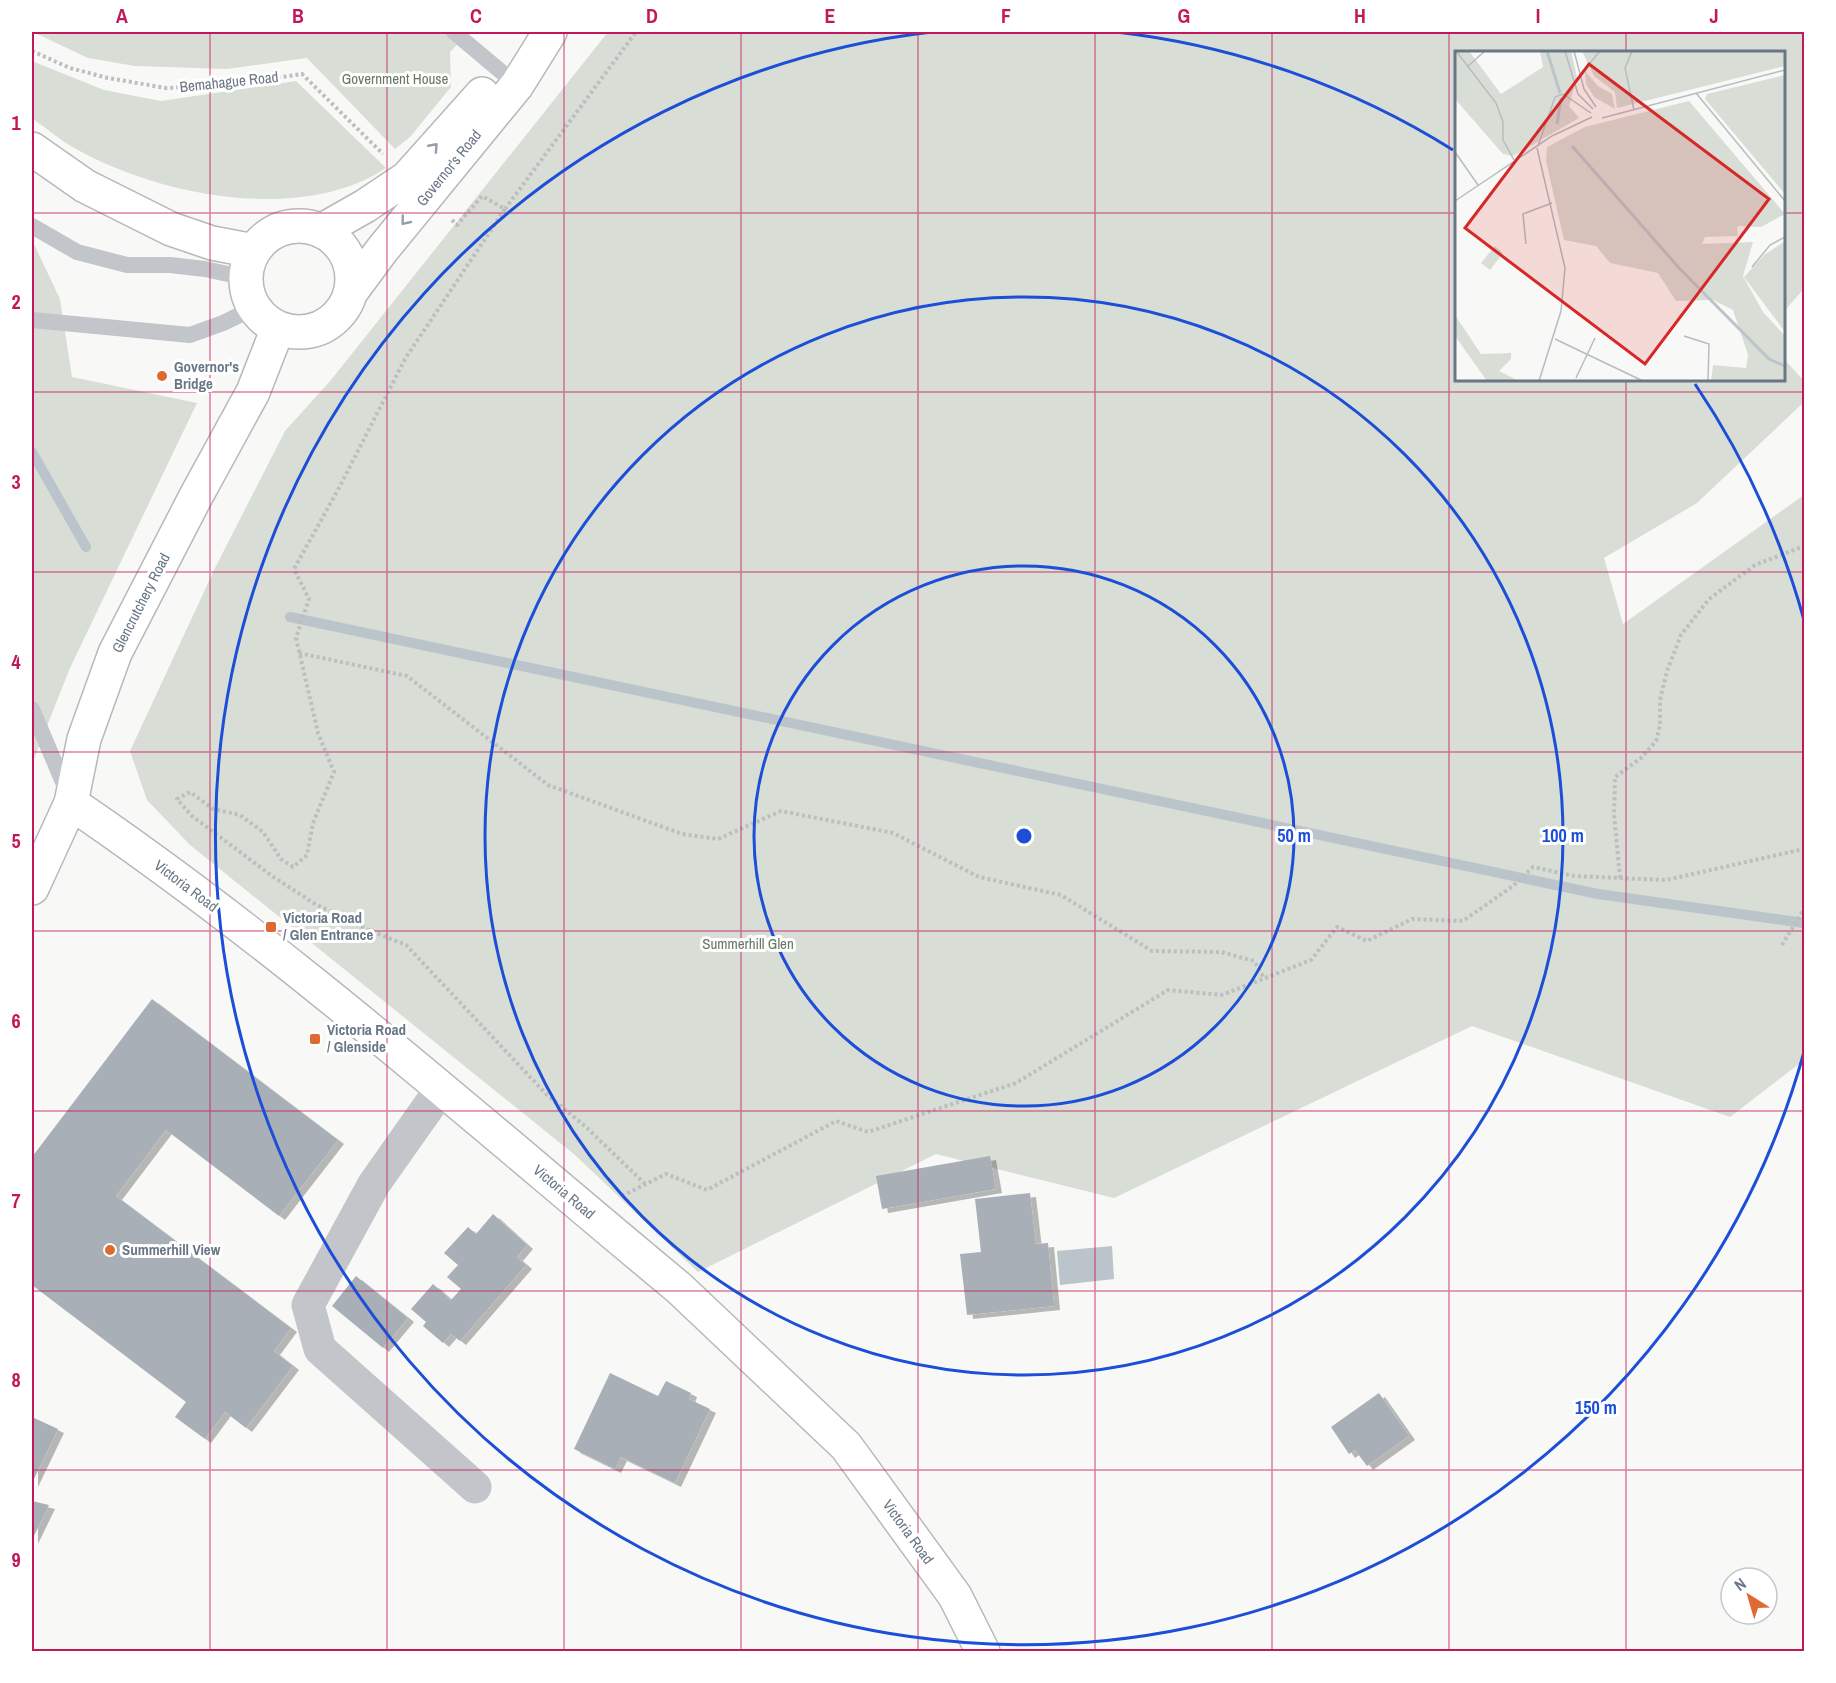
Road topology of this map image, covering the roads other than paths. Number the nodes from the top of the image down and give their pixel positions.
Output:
1 (454, 32) edge
2 (546, 36) edge
3 (509, 79) junction
4 (32, 149) edge
5 (32, 226) edge
6 (321, 231) junction
7 (258, 291) junction
8 (351, 292) junction
9 (32, 320) edge
10 (32, 709) edge
11 (71, 803) junction
12 (32, 888) edge
13 (441, 1089) junction
14 (474, 1488) dead end
15 (983, 1652) edge

1 - 3 lane
2 - 3 main road, Governor's Road
6 -> 3 main road, Governor's Road
3 -> 8 main road, Governor's Road
4 - 7 main road
5 - 7 lane
6 - 7 main road
6 - 8 main road
7 - 8 main road
7 - 9 lane
7 - 11 main road, Glencrutchery Road
10 - 11 lane
11 - 12 main road, Glencrutchery Road
11 - 13 main road, Victoria Road
13 - 14 street
13 - 15 main road, Victoria Road

